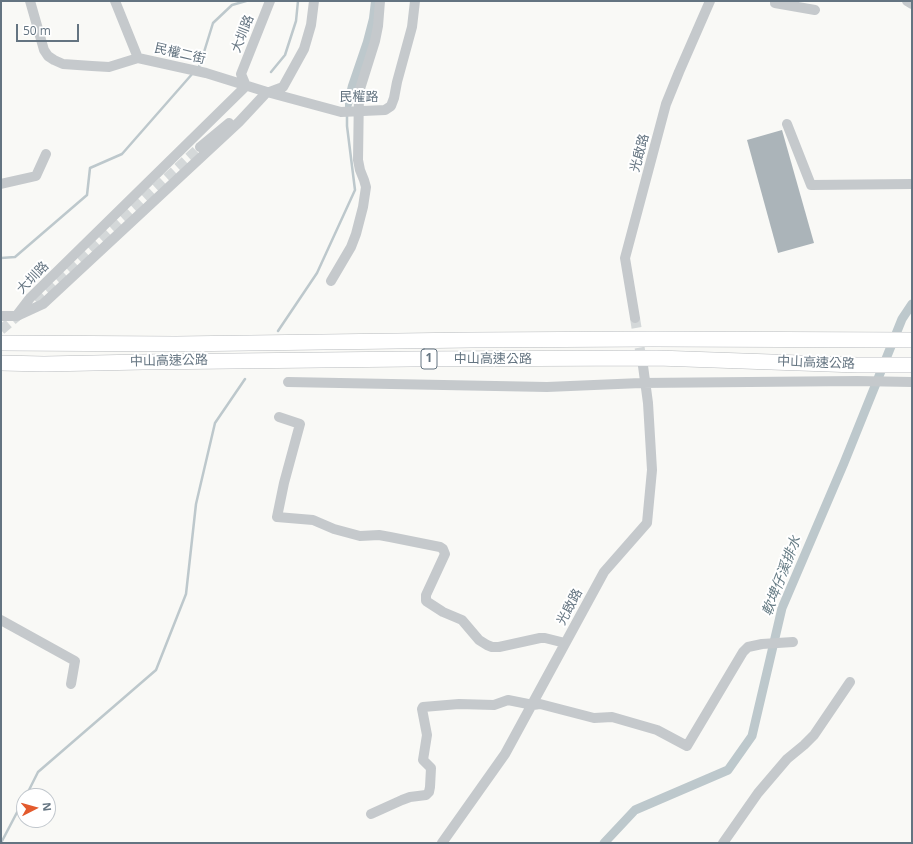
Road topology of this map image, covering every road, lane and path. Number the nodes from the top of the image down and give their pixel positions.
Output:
1 (30, 1) edge
2 (115, 1) edge
3 (270, 1) edge
4 (314, 1) edge
5 (380, 1) edge
6 (415, 1) edge
7 (710, 1) edge
8 (775, 1) edge
9 (907, 1) edge
10 (912, 4) edge
11 (815, 10) dead end
12 (138, 58) junction
13 (246, 86) junction
14 (267, 92) junction
15 (356, 111) junction
16 (787, 124) dead end
17 (46, 154) dead end
18 (1, 184) edge
19 (912, 184) edge
20 (331, 281) dead end
21 (1, 316) edge
22 (17, 316) junction
23 (635, 318) tunnel mouth
24 (912, 340) edge
25 (1, 343) edge
26 (1, 363) edge
27 (643, 366) tunnel mouth
28 (910, 378) edge
29 (288, 382) dead end
30 (645, 383) junction
31 (280, 417) dead end
32 (1, 620) edge
33 (792, 642) dead end
34 (565, 643) junction
35 (850, 682) dead end
36 (71, 684) dead end
37 (533, 705) junction
38 (371, 814) dead end
39 (442, 843) edge
40 (723, 843) edge

1 - 12 street, 民權二街
2 - 12 street
3 - 13 street, 大圳路
4 - 14 street
5 - 15 street
6 - 15 street, 民權路
7 - 23 street, 光啟路
8 - 11 street
9 - 10 street
12 - 13 street, 民權二街
13 - 14 street, 民權路
13 - 14 street
13 - 22 street, 大圳路
14 - 15 street, 民權路
14 - 22 street, 大圳路
15 - 20 street
16 - 19 street
17 - 18 street
21 - 22 street
24 - 25 highway, 中山高速公路 / 1
26 - 28 highway, 中山高速公路 / 1
27 - 30 street, 光啟路
28 - 30 street
29 - 30 street
30 - 34 street, 光啟路
31 - 34 street
32 - 36 street
33 - 37 street
34 - 37 street, 光啟路
35 - 40 street
37 - 38 street
37 - 39 street, 光啟路

